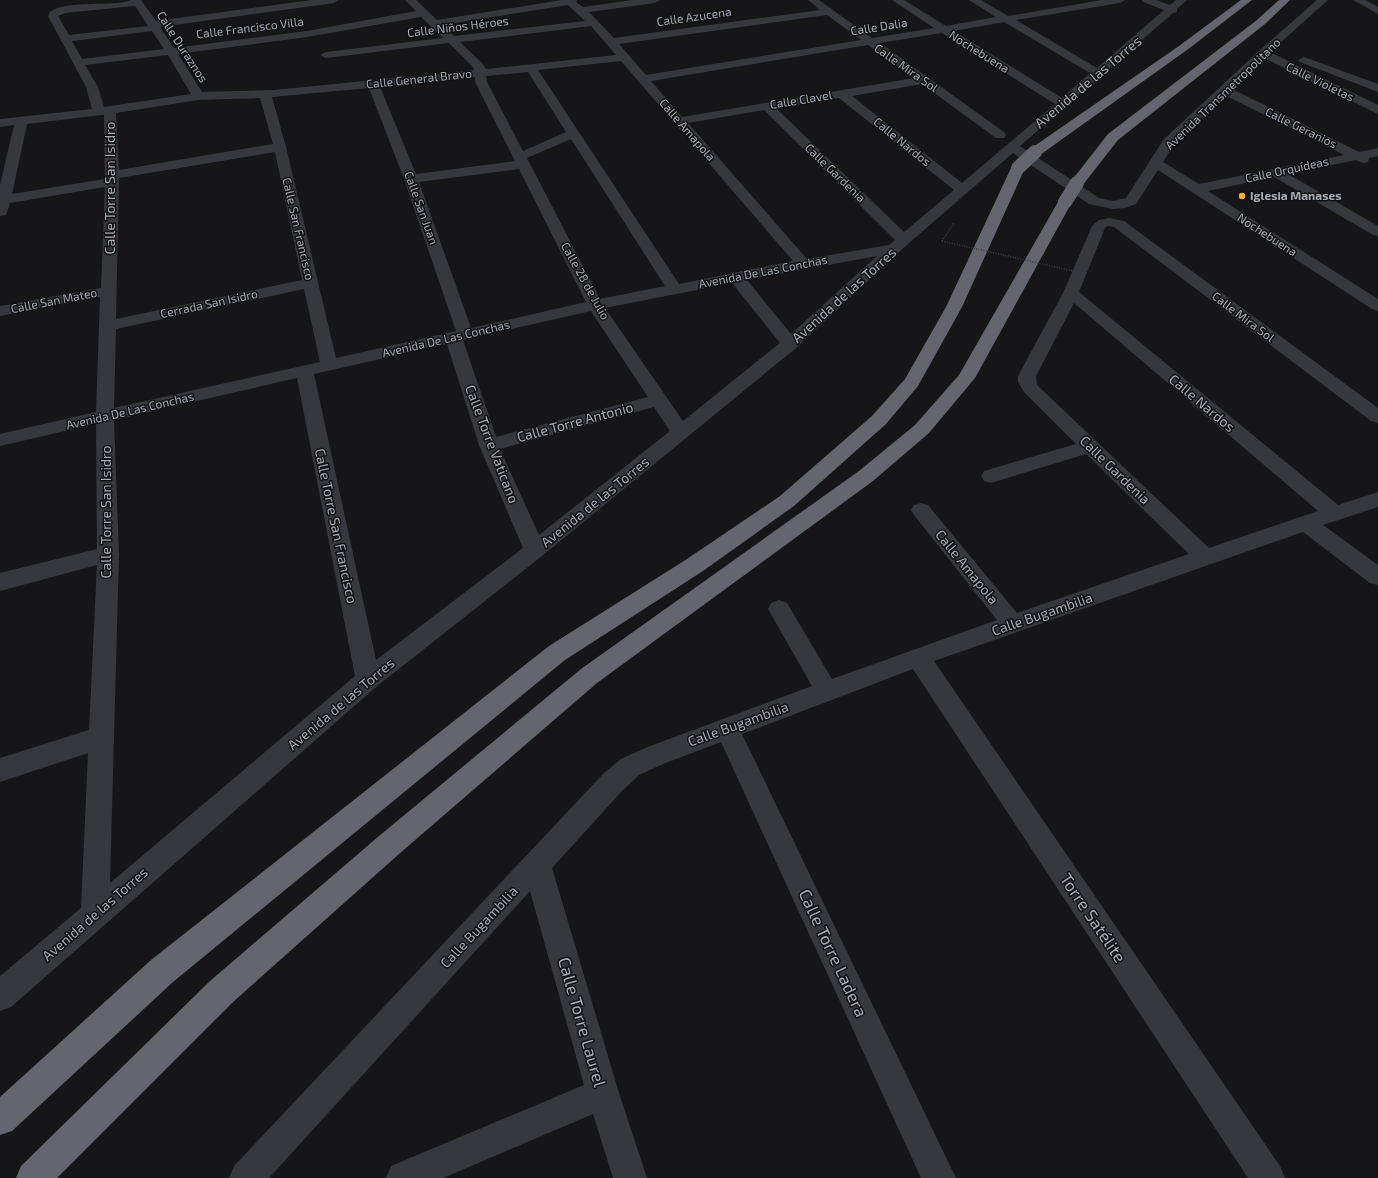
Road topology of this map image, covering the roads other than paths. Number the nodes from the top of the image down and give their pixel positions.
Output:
1 (334, 0) edge
2 (410, 0) edge
3 (655, 0) edge
4 (813, 0) edge
5 (897, 0) edge
6 (974, 0) edge
7 (1120, 0) edge
8 (1147, 0) edge
9 (1182, 0) edge
10 (1247, 0) edge
11 (1285, 0) edge
12 (1323, 0) edge
13 (1358, 0) edge
14 (137, 1) edge
15 (570, 1) edge
16 (281, 4) edge
17 (581, 10) junction
18 (1173, 10) junction
19 (1378, 11) edge
20 (828, 12) junction
21 (424, 13) junction
22 (1006, 19) junction
23 (593, 23) junction
24 (435, 24) junction
25 (154, 26) junction
26 (943, 30) junction
27 (307, 34) junction
28 (65, 39) junction
29 (454, 41) junction
30 (611, 42) junction
31 (870, 42) junction
32 (1267, 50) junction
33 (171, 52) junction
34 (326, 55) junction
35 (624, 57) junction
36 (78, 63) junction
37 (531, 68) junction
38 (480, 73) junction
39 (1098, 73) junction
40 (1378, 78) edge
41 (643, 79) junction
42 (924, 80) junction
43 (1359, 81) junction
44 (373, 84) junction
45 (348, 86) junction
46 (1378, 88) edge
47 (1224, 90) junction
48 (265, 94) junction
49 (842, 94) junction
50 (198, 96) junction
51 (214, 96) joint
52 (1062, 103) junction
53 (767, 106) junction
54 (1378, 110) edge
55 (104, 111) junction
56 (22, 121) junction
57 (679, 121) junction
58 (0, 123) edge
59 (574, 133) junction
60 (280, 147) junction
61 (1010, 150) junction
62 (1378, 152) edge
63 (1358, 156) junction
64 (521, 161) junction
65 (1156, 163) junction
66 (1378, 167) edge
67 (1276, 173) junction
68 (112, 178) junction
69 (411, 179) junction
70 (1196, 189) junction
71 (962, 190) junction
72 (2, 200) edge
73 (1113, 205) joint
74 (0, 216) edge
75 (1378, 232) edge
76 (899, 245) junction
77 (803, 264) junction
78 (736, 277) junction
79 (310, 283) junction
80 (675, 289) junction
81 (108, 291) junction
82 (1071, 293) junction
83 (595, 305) junction
84 (1378, 306) edge
85 (0, 311) edge
86 (107, 326) junction
87 (459, 335) junction
88 (790, 344) junction
89 (329, 366) junction
90 (305, 372) junction
91 (660, 400) junction
92 (105, 416) junction
93 (1378, 417) edge
94 (681, 433) junction
95 (0, 440) edge
96 (489, 445) junction
97 (1090, 446) junction
98 (991, 476) dead end
99 (1378, 499) edge
100 (921, 510) dead end
101 (1334, 513) junction
102 (1305, 523) junction
103 (535, 550) junction
104 (108, 554) junction
105 (1205, 557) junction
106 (1378, 578) edge
107 (0, 582) edge
108 (779, 609) dead end
109 (1013, 624) junction
110 (918, 657) junction
111 (368, 680) junction
112 (827, 691) junction
113 (726, 728) junction
114 (102, 738) junction
115 (0, 770) edge
116 (537, 865) junction
117 (96, 914) junction
118 (0, 996) edge
119 (603, 1093) junction
120 (0, 1119) edge
121 (33, 1178) edge
122 (246, 1178) edge
123 (403, 1178) edge
124 (630, 1178) edge
125 (939, 1178) edge
126 (1268, 1178) edge

1 - 16 street
2 - 21 street, Calle 28 de Julio
3 - 17 street
4 - 20 street, Calle Mira Sol
5 - 26 street, Nochebuena
6 - 22 street
7 - 22 street, Calle Dalia
8 - 18 street
9 - 18 street, Avenida de las Torres
10 - 61 highway, bridge
11 - 121 highway
12 - 32 street, Avenida Transmetropolitano
13 - 19 street
14 - 25 street, Calle Duraznos
14 - 28 street, Calle Torre San Isidro
15 - 17 street, Calle Amapola
15 - 24 street
16 - 25 street
16 - 27 street
17 - 23 street, Calle Amapola
18 - 39 street, Avenida de las Torres
20 - 30 street, Calle Azucena
20 - 31 street, Calle Mira Sol
21 - 24 street, Calle 28 de Julio
21 - 27 street, Calle Francisco Villa
22 - 26 street, Calle Dalia
22 - 39 street
23 - 29 street, Calle Niños Héroes
23 - 30 street, Calle Amapola
24 - 29 street, Calle 28 de Julio
25 - 28 street
25 - 33 street, Calle Duraznos
26 - 31 street, Calle Dalia
26 - 52 street, Nochebuena
27 - 33 street, Calle Francisco Villa
27 - 34 street
28 - 36 street, Calle Torre San Isidro
29 - 34 street, Calle Niños Héroes
29 - 38 street, Calle 28 de Julio
30 - 35 street, Calle Amapola
31 - 41 street, Calle Dalia
31 - 42 street, Calle Mira Sol
32 - 43 street
32 - 47 street, Avenida Transmetropolitano
32 - 54 street, Calle Violetas
33 - 36 street, Calle Francisco Villa
33 - 50 street, Calle Duraznos
34 - 45 street
35 - 37 street, Calle General Bravo
35 - 41 street, Calle Amapola
36 - 55 street, Calle Torre San Isidro
37 - 38 street, Calle General Bravo
37 - 59 street
38 - 44 street, Calle General Bravo
38 - 64 street, Calle 28 de Julio
39 - 52 street, Avenida de las Torres
40 - 43 street
41 - 57 street, Calle Amapola
42 - 49 street, Calle Clavel
42 - 61 street, Calle Mira Sol
43 - 46 street
44 - 45 street, Calle General Bravo
44 - 69 street, Calle San Juan
45 - 48 street, Calle General Bravo
47 - 63 street, Calle Geranios
47 - 65 street, Avenida Transmetropolitano
48 - 51 street, Calle General Bravo
48 - 60 street, Calle San Francisco
49 - 53 street, Calle Clavel
49 - 71 street, Calle Nardos
50 - 51 street, Calle Duraznos
50 - 55 street
52 - 61 street, Avenida de las Torres
53 - 57 street, Calle Clavel
53 - 76 street, Calle Gardenia
55 - 56 street
55 - 68 street, Calle Torre San Isidro
56 - 58 street
56 - 72 street
57 - 77 street, Calle Amapola
59 - 64 street
59 - 80 street
60 - 68 street
60 - 79 street, Calle San Francisco
61 - 71 street, Avenida de las Torres
61 - 73 street, Calle Mira Sol
61 - 120 highway
62 - 63 street, Calle Orquídeas
63 - 66 street, Calle Geranios
63 - 67 street, Calle Orquídeas
64 - 69 street
64 - 83 street, Calle 28 de Julio
65 - 70 street, Nochebuena
65 - 73 street, Avenida Transmetropolitano
67 - 70 street, Calle Orquídeas
67 - 75 street
68 - 72 street
68 - 81 street, Calle Torre San Isidro
69 - 87 street, Calle San Juan
70 - 84 street, Nochebuena
71 - 76 street, Avenida de las Torres
72 - 74 street
76 - 77 street, Avenida De Las Conchas
76 - 88 street, Avenida de las Torres
77 - 78 street, Avenida De Las Conchas
78 - 80 street, Avenida De Las Conchas
78 - 88 street
79 - 86 street, Cerrada San Isidro
79 - 89 street, Calle San Francisco
80 - 83 street, Avenida De Las Conchas
81 - 85 street, Calle San Mateo
81 - 86 street, Calle Torre San Isidro
82 - 93 street, Calle Mira Sol
82 - 97 street, Calle Gardenia
82 - 101 street, Calle Nardos
83 - 87 street, Avenida De Las Conchas
83 - 91 street, Calle 28 de Julio
86 - 92 street, Calle Torre San Isidro
87 - 89 street, Avenida De Las Conchas
87 - 96 street, Calle Torre Vaticano
88 - 94 street, Avenida de las Torres
89 - 90 street, Avenida De Las Conchas
90 - 92 street, Avenida De Las Conchas
90 - 111 street, Calle Torre San Francisco
91 - 94 street, Calle 28 de Julio
91 - 96 street, Calle Torre Antonio
92 - 95 street, Avenida De Las Conchas
92 - 104 street, Calle Torre San Isidro
94 - 103 street, Avenida de las Torres
96 - 103 street, Calle Torre Vaticano
97 - 98 street
97 - 105 street, Calle Gardenia
99 - 101 street, Calle Bugambilia
100 - 109 street, Calle Amapola
101 - 102 street, Calle Bugambilia
102 - 105 street, Calle Bugambilia
102 - 106 street
103 - 111 street, Avenida de las Torres
104 - 107 street
104 - 114 street, Calle Torre San Isidro
105 - 109 street, Calle Bugambilia
108 - 112 street
109 - 110 street, Calle Bugambilia
110 - 112 street, Calle Bugambilia
110 - 126 street, Torre Satélite
111 - 117 street, Avenida de las Torres
112 - 113 street, Calle Bugambilia
113 - 116 street, Calle Bugambilia
113 - 125 street, Calle Torre Ladera
114 - 115 street
114 - 117 street, Calle Torre San Isidro
116 - 119 street, Calle Torre Laurel
116 - 122 street, Calle Bugambilia
117 - 118 street, Avenida de las Torres
119 - 123 street
119 - 124 street, Calle Torre Laurel

